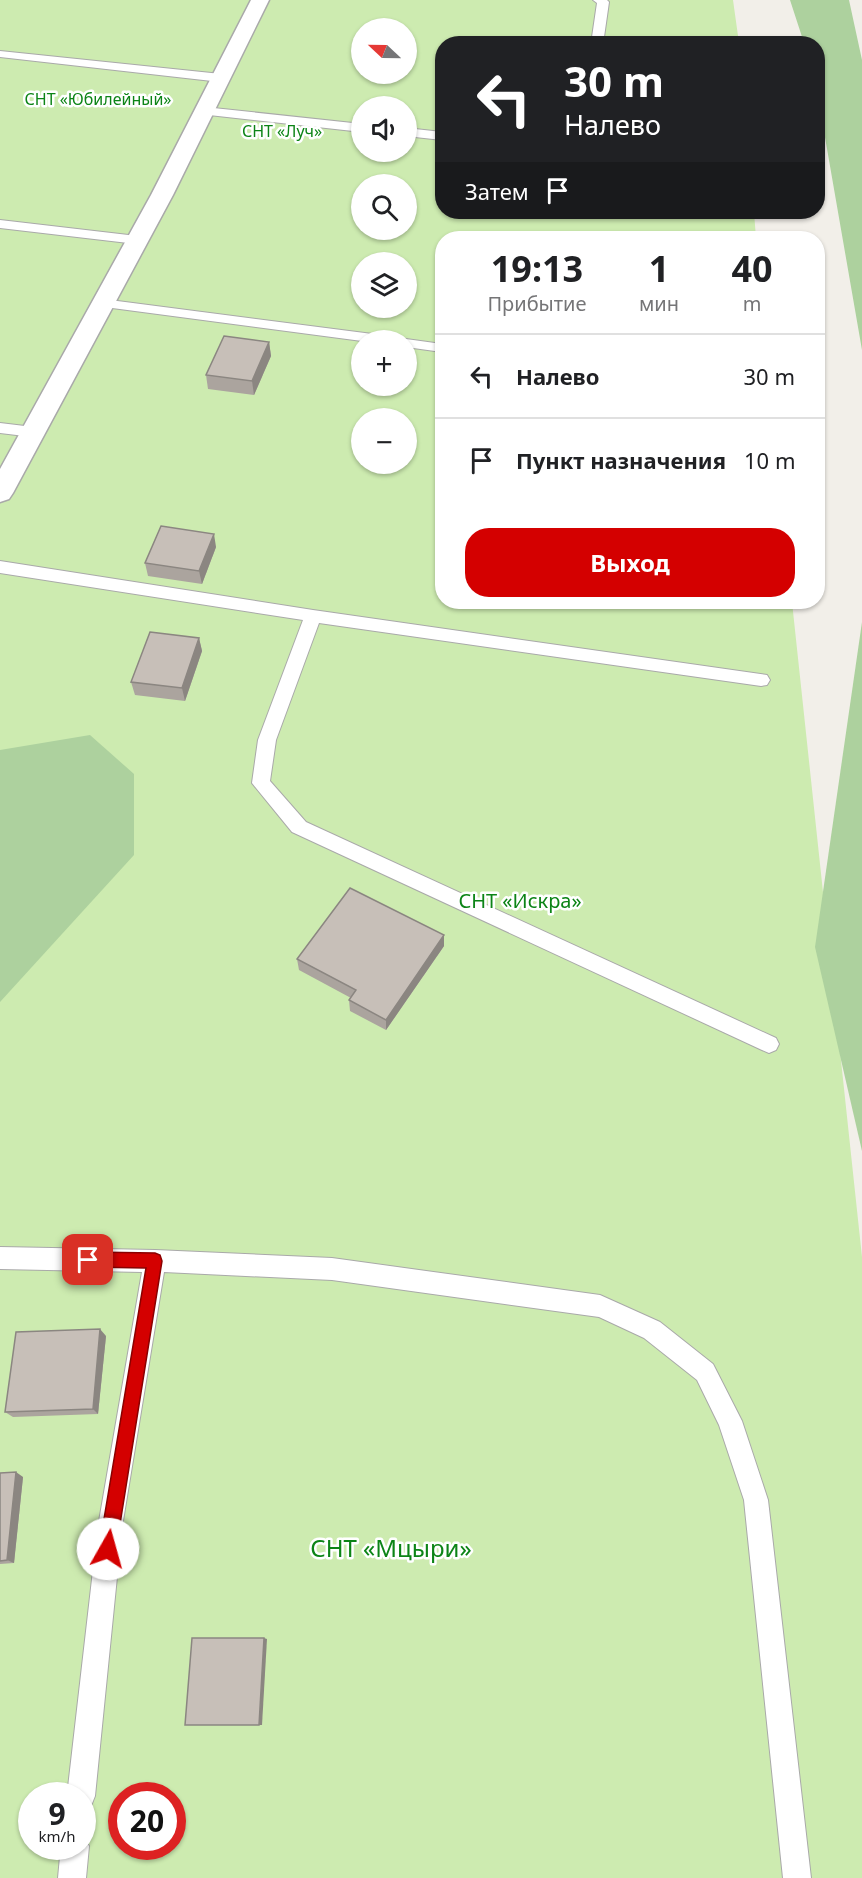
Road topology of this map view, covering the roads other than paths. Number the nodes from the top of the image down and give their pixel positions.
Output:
1 (260, 0) edge
2 (599, 0) edge
3 (598, 36) edge
4 (0, 54) edge
5 (221, 78) junction
6 (204, 111) junction
7 (351, 127) edge
8 (417, 133) edge
9 (435, 135) edge
10 (0, 224) edge
11 (137, 240) junction
12 (102, 303) junction
13 (351, 335) edge
14 (417, 345) edge
15 (435, 347) edge
16 (0, 428) edge
17 (33, 432) junction
18 (0, 493) edge
19 (0, 567) edge
20 (313, 616) junction
21 (760, 680) dead end
22 (770, 1044) dead end
23 (0, 1258) edge
24 (155, 1261) junction
25 (83, 1782) edge
26 (74, 1860) edge
27 (72, 1878) edge
28 (796, 1878) edge

1 - 5 street
2 - 3 lane
4 - 5 lane
5 - 6 street
6 - 7 lane
6 - 11 street
8 - 9 lane
10 - 11 lane
11 - 12 street
12 - 13 lane
12 - 17 street
14 - 15 lane
16 - 17 lane
17 - 18 street
19 - 20 lane
20 - 21 lane
20 - 22 lane
23 - 24 lane
24 - 25 lane
24 - 28 lane
26 - 27 lane

